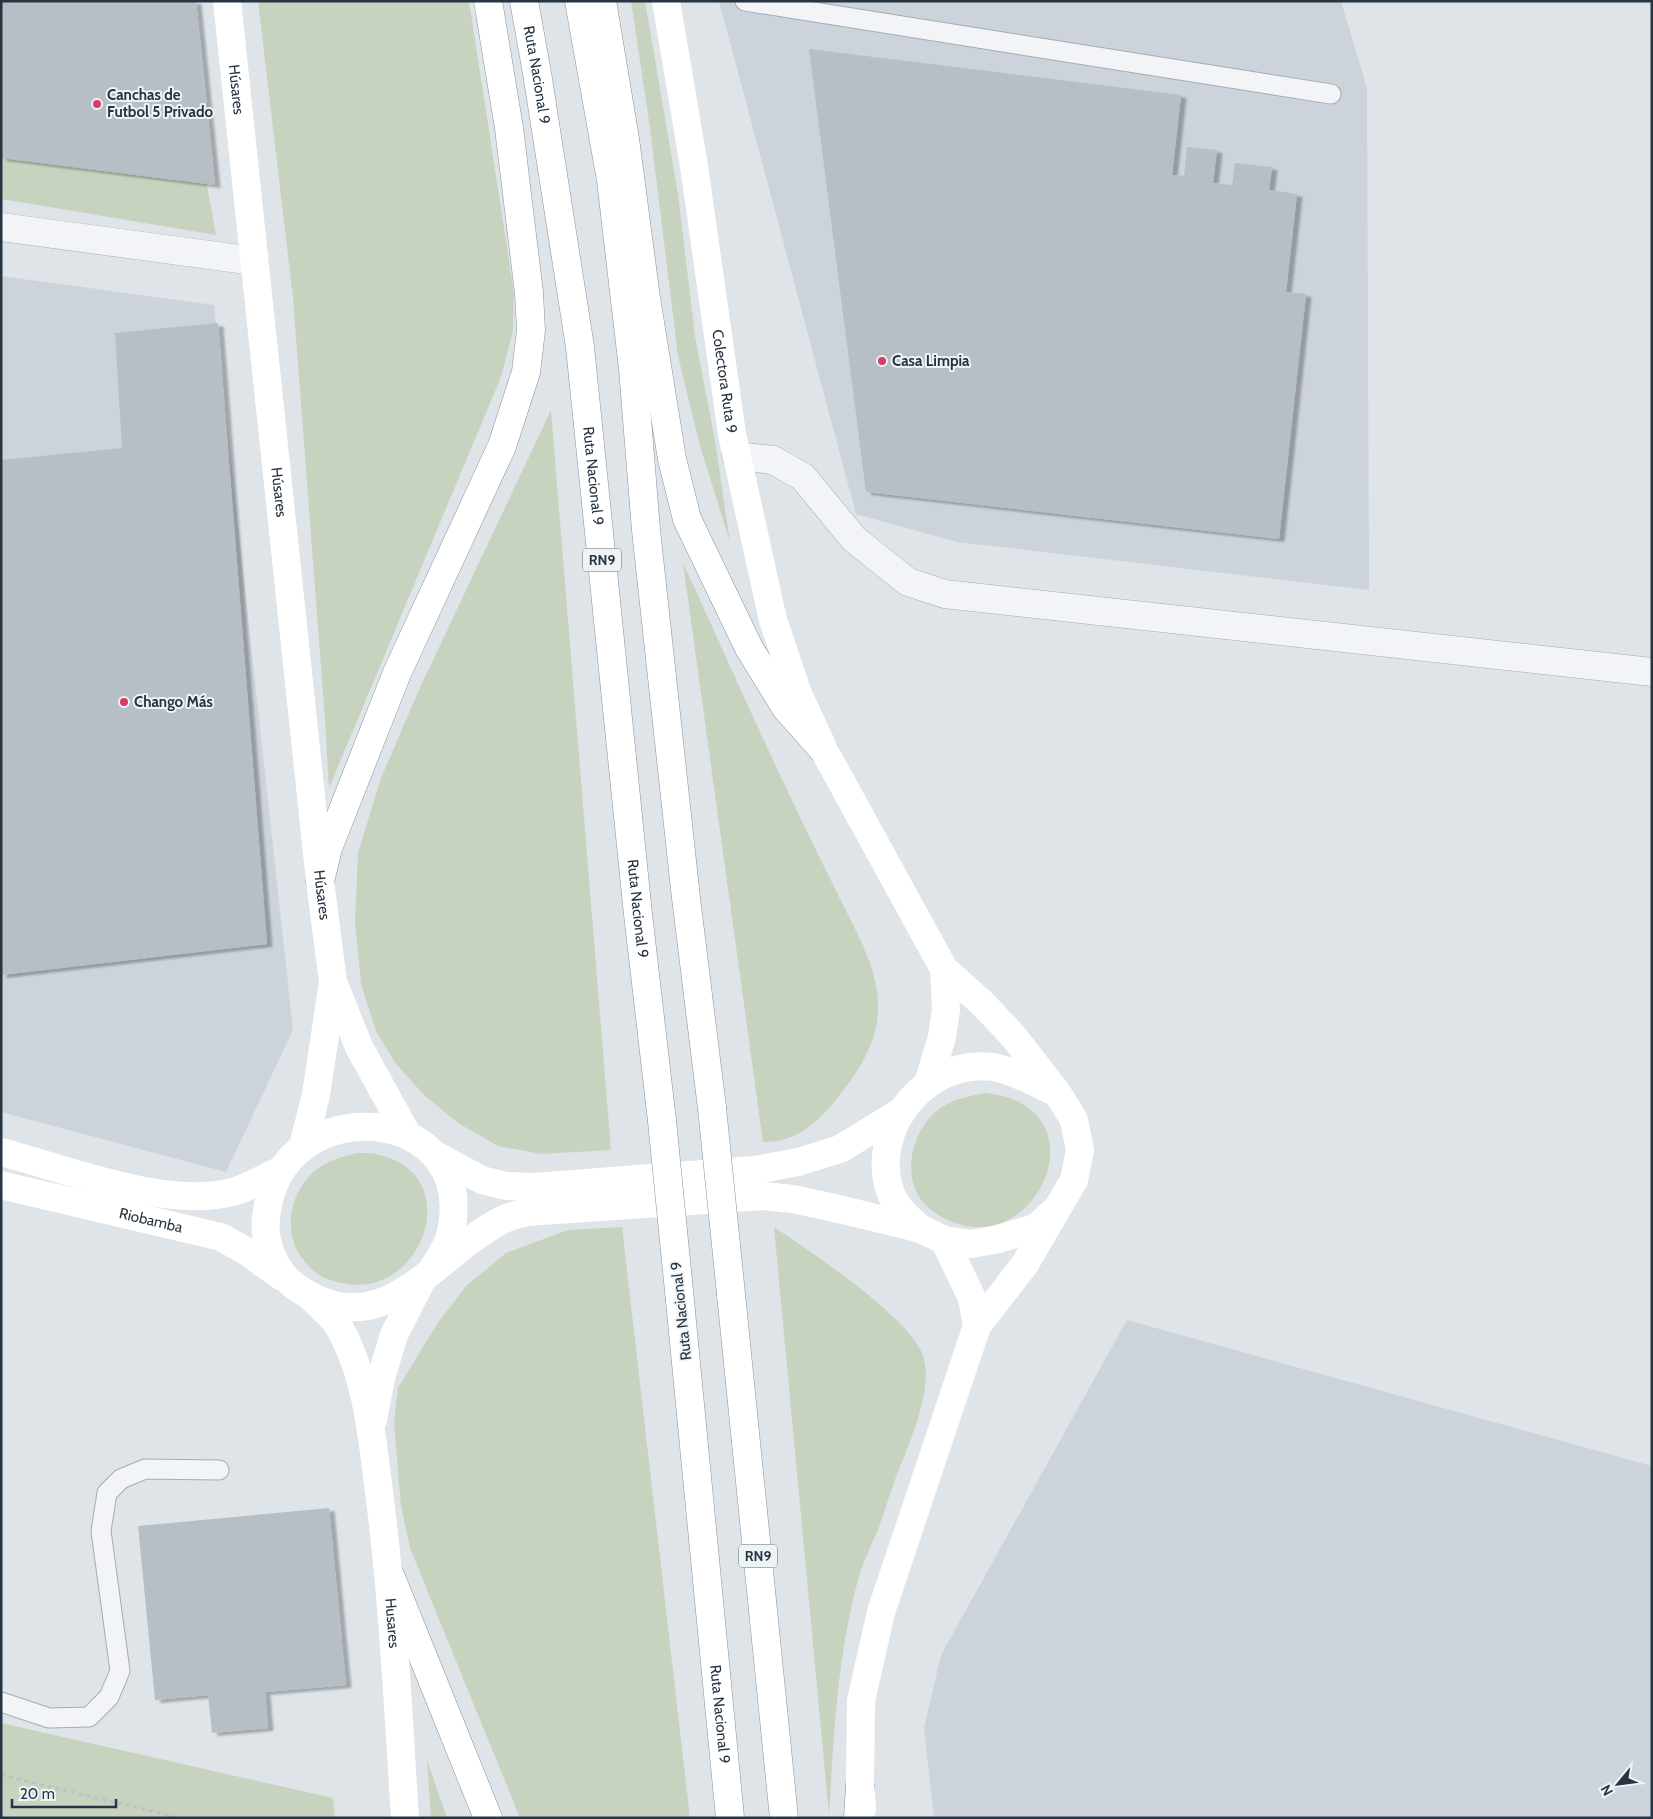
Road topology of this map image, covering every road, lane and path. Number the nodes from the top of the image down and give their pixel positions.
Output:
1 (227, 1) edge
2 (488, 1) edge
3 (524, 1) edge
4 (579, 1) edge
5 (602, 1) edge
6 (666, 1) edge
7 (745, 1) edge
8 (1331, 94) dead end
9 (1, 227) edge
10 (254, 261) junction
11 (736, 456) junction
12 (1652, 672) edge
13 (825, 752) junction
14 (320, 881) junction
15 (944, 969) junction
16 (333, 982) junction
17 (928, 1084) junction
18 (1058, 1094) junction
19 (899, 1112) junction
20 (407, 1134) junction
21 (303, 1146) junction
22 (1, 1152) edge
23 (435, 1155) junction
24 (281, 1170) junction
25 (1, 1185) edge
26 (1058, 1208) junction
27 (932, 1235) junction
28 (427, 1274) junction
29 (290, 1283) junction
30 (312, 1298) junction
31 (977, 1326) junction
32 (371, 1429) junction
33 (219, 1470) dead end
34 (390, 1575) junction
35 (1, 1702) edge
36 (1, 1775) edge
37 (860, 1785) junction
38 (180, 1818) edge
39 (405, 1818) edge
40 (488, 1818) edge
41 (730, 1818) edge
42 (784, 1818) edge
43 (858, 1818) edge
44 (863, 1818) edge

1 - 10 main road, Húsares
2 - 14 main road
3 - 41 main road, Ruta Nacional 9 / RN9, bridge
4 - 42 main road, RN9, bridge
5 - 13 main road
6 - 11 main road, Colectora Ruta 9
7 - 8 lane
9 - 10 street
10 - 14 main road, Húsares
11 - 12 street
11 - 13 main road, Colectora Ruta 9
13 - 15 main road
14 - 16 main road, Húsares
15 - 17 main road
15 - 18 main road
16 - 20 main road
16 - 21 main road
17 - 18 main road
17 - 19 main road
18 - 26 main road
19 - 23 main road
19 - 27 main road
20 - 21 main road
20 - 23 main road
21 - 24 main road
22 - 24 main road, Riobamba
23 - 28 main road
24 - 29 main road
25 - 29 main road, Riobamba
26 - 27 main road
26 - 31 main road
27 - 28 main road
27 - 31 main road
28 - 30 main road
28 - 32 main road
29 - 30 main road, Riobamba
30 - 32 main road
31 - 37 main road
32 - 34 main road, Husares
33 - 35 lane
34 - 39 main road, Husares
34 - 40 main road
36 - 38 path
37 - 43 main road
37 - 44 main road

